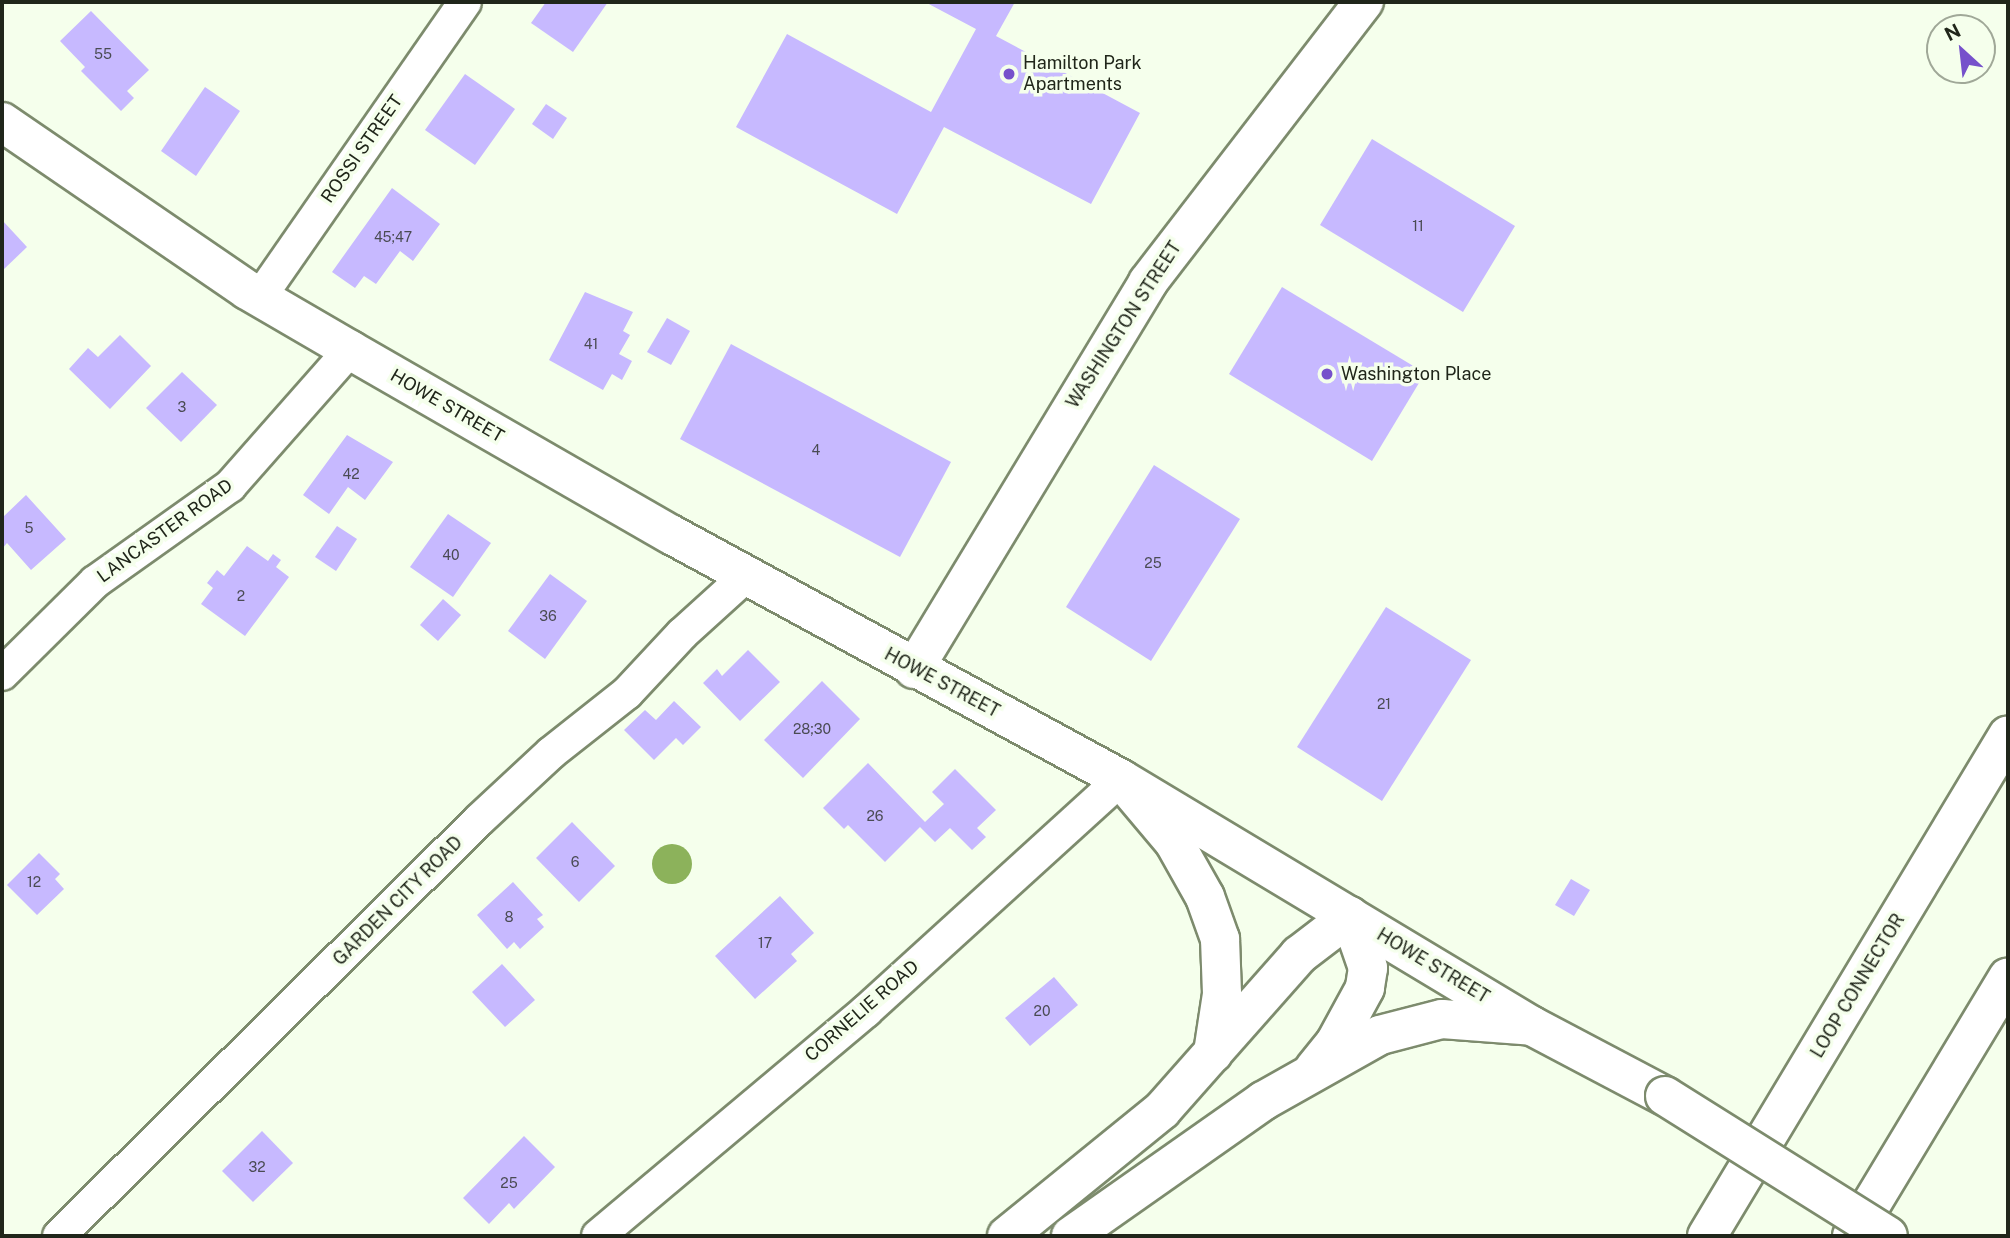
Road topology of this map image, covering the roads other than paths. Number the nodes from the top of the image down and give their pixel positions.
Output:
1 (465, 2) edge
2 (1364, 2) edge
3 (2, 122) edge
4 (260, 297) junction
5 (349, 350) junction
6 (746, 576) junction
7 (914, 669) junction
8 (2, 674) edge
9 (2008, 735) edge
10 (1121, 779) junction
11 (1350, 916) junction
12 (2008, 977) edge
13 (1532, 1026) junction
14 (1213, 1053) junction
15 (1314, 1069) junction
16 (59, 1236) edge
17 (598, 1236) edge
18 (1007, 1236) edge
19 (1071, 1236) edge
20 (1707, 1236) edge
21 (1852, 1236) edge
22 (1888, 1236) edge

1 - 4 street, ROSSI STREET
2 - 7 main road, WASHINGTON STREET
3 - 4 main road, HOWE STREET
4 - 5 main road, HOWE STREET
5 - 6 main road, HOWE STREET
5 - 8 street, LANCASTER ROAD
6 - 7 main road, HOWE STREET
6 - 16 street, GARDEN CITY ROAD
7 - 10 main road, HOWE STREET
9 - 20 main road, LOOP CONNECTOR
10 - 11 main road, HOWE STREET
10 - 14 main road
10 - 17 street, CORNELIE ROAD
11 - 13 main road, HOWE STREET
11 - 14 main road
11 - 15 main road
12 - 21 main road
13 - 15 main road
13 - 22 main road, HOWE STREET, bridge
14 - 18 main road
15 - 19 main road

